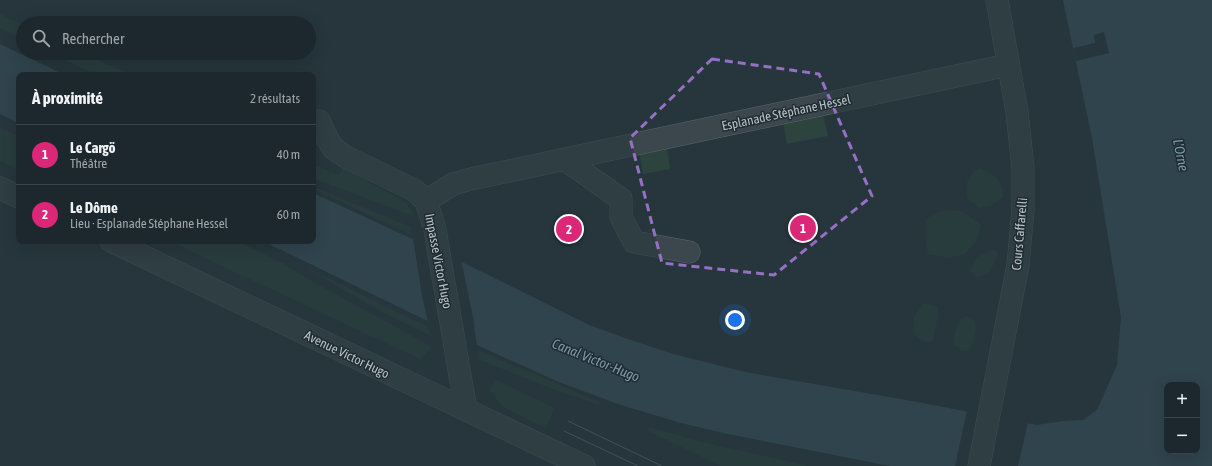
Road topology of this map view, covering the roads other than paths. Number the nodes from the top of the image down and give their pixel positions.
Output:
1 (997, 0) edge
2 (1008, 65) junction
3 (319, 121) dead end
4 (564, 159) junction
5 (0, 188) edge
6 (16, 196) edge
7 (426, 201) junction
8 (117, 244) edge
9 (690, 252) dead end
10 (466, 410) junction
11 (584, 466) edge
12 (979, 466) edge

1 - 2 street, Cours Caffarelli
2 - 4 street, Esplanade Stéphane Hessel
2 - 12 street, Cours Caffarelli
3 - 7 street, Impasse Victor Hugo
4 - 7 street, Esplanade Stéphane Hessel
4 - 9 street
5 - 6 street
7 - 10 street, Impasse Victor Hugo
8 - 10 street, Avenue Victor Hugo
10 - 11 street, Avenue Victor Hugo

